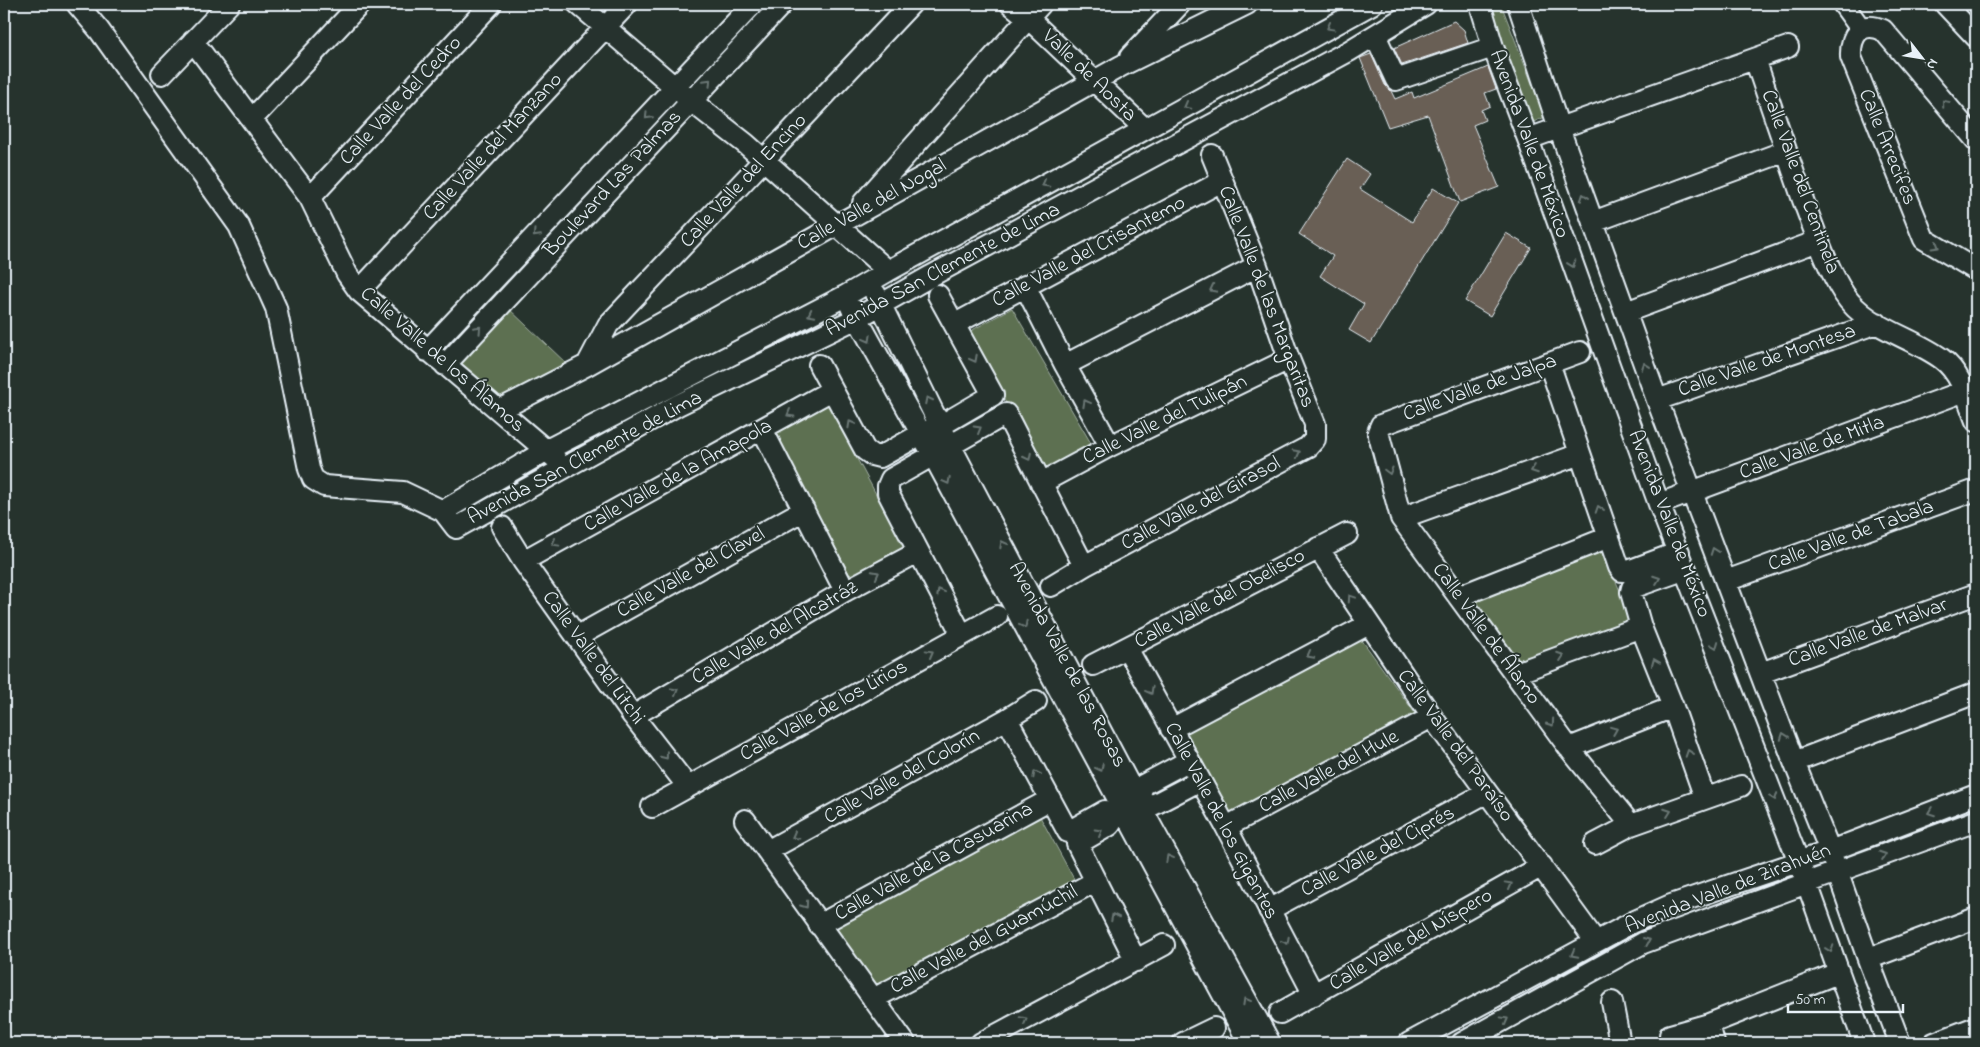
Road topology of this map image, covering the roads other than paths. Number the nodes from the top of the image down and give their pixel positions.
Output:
1 (77, 4) edge
2 (229, 4) edge
3 (360, 4) edge
4 (491, 4) edge
5 (578, 4) edge
6 (627, 4) edge
7 (753, 4) edge
8 (782, 4) edge
9 (911, 4) edge
10 (1011, 4) edge
11 (1180, 4) edge
12 (1246, 4) edge
13 (1426, 4) edge
14 (1480, 4) edge
15 (1518, 4) edge
16 (1843, 4) edge
17 (1945, 4) edge
18 (1364, 5) edge
19 (1035, 11) edge
20 (605, 27) junction
21 (1861, 29) junction
22 (1375, 35) junction
23 (1976, 37) edge
24 (194, 41) junction
25 (1493, 47) junction
26 (1788, 47) dead end
27 (1756, 59) junction
28 (1121, 66) junction
29 (162, 74) dead end
30 (1096, 82) junction
31 (676, 87) junction
32 (691, 101) junction
33 (252, 119) junction
34 (1559, 128) junction
35 (1145, 129) junction
36 (1528, 140) junction
37 (1976, 140) edge
38 (1786, 151) junction
39 (1212, 156) dead end
40 (764, 160) junction
41 (1222, 181) junction
42 (310, 198) junction
43 (844, 220) junction
44 (1593, 222) junction
45 (1818, 241) junction
46 (1257, 266) junction
47 (1976, 270) edge
48 (888, 271) junction
49 (870, 282) junction
50 (1026, 286) junction
51 (359, 291) junction
52 (938, 295) dead end
53 (845, 296) junction
54 (880, 306) junction
55 (1626, 312) junction
56 (857, 318) junction
57 (1877, 323) junction
58 (955, 324) junction
59 (427, 350) junction
60 (1580, 352) dead end
61 (1289, 359) junction
62 (1549, 364) junction
63 (445, 365) junction
64 (587, 365) junction
65 (1065, 365) junction
66 (819, 366) dead end
67 (832, 390) junction
68 (1964, 391) junction
69 (1657, 400) junction
70 (499, 410) junction
71 (1976, 421) edge
72 (1381, 425) joint
73 (940, 426) junction
74 (762, 430) junction
75 (921, 434) junction
76 (1315, 439) joint
77 (951, 445) junction
78 (1110, 446) junction
79 (547, 450) junction
80 (1580, 454) junction
81 (933, 455) junction
82 (565, 467) junction
83 (1041, 483) junction
84 (1976, 490) edge
85 (1693, 492) junction
86 (1659, 504) junction
87 (804, 510) junction
88 (443, 511) junction
89 (1401, 518) junction
90 (502, 527) dead end
91 (1347, 534) dead end
92 (1609, 537) junction
93 (1318, 548) junction
94 (918, 552) junction
95 (1682, 560) junction
96 (523, 561) junction
97 (1084, 566) junction
98 (1726, 582) junction
99 (1051, 586) dead end
100 (845, 591) junction
101 (1976, 594) edge
102 (1460, 596) junction
103 (997, 616) dead end
104 (1369, 624) junction
105 (1640, 627) junction
106 (962, 635) junction
107 (578, 636) junction
108 (1127, 648) junction
109 (1094, 666) dead end
110 (1516, 673) junction
111 (1761, 673) junction
112 (1976, 693) edge
113 (1036, 701) dead end
114 (1673, 707) junction
115 (634, 716) junction
116 (1432, 717) junction
117 (1006, 719) junction
118 (1171, 729) junction
119 (1569, 748) junction
120 (1188, 761) junction
121 (1794, 762) junction
122 (1200, 781) junction
123 (688, 786) junction
124 (1741, 786) dead end
125 (1486, 793) junction
126 (1976, 795) edge
127 (1705, 798) junction
128 (1049, 800) junction
129 (652, 807) dead end
130 (1126, 808) junction
131 (746, 820) dead end
132 (1976, 821) edge
133 (1631, 825) junction
134 (1226, 827) junction
135 (1073, 838) junction
136 (1595, 844) dead end
137 (1830, 850) junction
138 (767, 851) junction
139 (1799, 861) junction
140 (1542, 866) junction
141 (1837, 872) junction
142 (1096, 881) junction
143 (1807, 883) junction
144 (1269, 910) junction
145 (1976, 918) edge
146 (819, 925) junction
147 (1596, 942) junction
148 (1164, 946) dead end
149 (1868, 959) junction
150 (1136, 961) junction
151 (1838, 973) junction
152 (1314, 995) junction
153 (873, 999) junction
154 (1612, 1002) dead end
155 (1280, 1013) dead end
156 (1709, 1024) junction
157 (1976, 1027) edge
158 (1214, 1028) dead end
159 (1670, 1035) dead end
160 (904, 1043) edge
161 (980, 1043) edge
162 (1183, 1043) edge
163 (1249, 1043) edge
164 (1270, 1043) edge
165 (1409, 1043) edge
166 (1462, 1043) edge
167 (1620, 1043) edge
168 (1714, 1043) edge
169 (1864, 1043) edge
170 (1900, 1043) edge
171 (1934, 1043) edge

1 - 88 street
2 - 24 street
3 - 33 street
4 - 42 street, Calle Valle del Cedro
5 - 20 street
6 - 20 street, Calle Valle del Manzano
7 - 31 street, Boulevard Las Palmas
32 -> 8 street, Boulevard Las Palmas
9 - 40 street, Calle Valle del Encino
10 - 19 street, Valle de Aosta
11 - 28 street
12 - 28 street, Calle Valle del Nogal
13 - 22 street, Avenida San Clemente de Lima
14 - 25 street, Avenida Valle de México
15 - 34 street, Avenida Valle de México
16 - 21 street
17 - 23 street
18 -> 35 street, Avenida San Clemente de Lima
19 - 30 street, Valle de Aosta
19 - 43 street
20 - 31 street
20 - 51 street, Calle Valle del Manzano
37 -> 21 street
21 -> 47 street, Calle Arrecifes
22 - 25 street
22 - 54 street, Avenida San Clemente de Lima
24 - 29 street
24 - 33 street, Calle Valle de los Álamos
25 - 36 street, Avenida Valle de México
26 - 27 street
27 - 34 street
27 - 38 street, Calle Valle del Centinela
28 - 30 street, Calle Valle del Nogal
30 - 35 street, Valle de Aosta
30 - 43 street, Calle Valle del Nogal
31 - 32 street
31 -> 59 street, Boulevard Las Palmas
32 - 40 street
63 -> 32 street, Boulevard Las Palmas
33 - 42 street, Calle Valle de los Álamos
34 - 36 street
44 -> 34 street, Avenida Valle de México
35 -> 48 street, Avenida San Clemente de Lima
36 -> 86 street, Avenida Valle de México
38 - 44 street
38 - 45 street, Calle Valle del Centinela
39 - 41 street, Calle Valle de las Margaritas
40 - 43 street
40 - 64 street, Calle Valle del Encino
41 - 46 street, Calle Valle de las Margaritas
41 - 50 street, Calle Valle del Crisantemo
42 - 51 street, Calle Valle de los Álamos
43 - 48 street
43 - 64 street, Calle Valle del Nogal
44 - 55 street, Avenida Valle de México
45 - 55 street
45 - 57 street, Calle Valle del Centinela
46 - 61 street, Calle Valle de las Margaritas
46 -> 65 street
48 - 49 street, Avenida San Clemente de Lima
49 - 53 street, Avenida San Clemente de Lima
49 - 54 street, Avenida Valle de las Rosas
50 - 58 street, Calle Valle del Crisantemo
50 - 65 street
51 - 59 street, Calle Valle de los Álamos
52 - 58 street
53 - 56 street, Avenida Valle de las Rosas
53 -> 79 street, Avenida San Clemente de Lima
54 - 56 street, Avenida San Clemente de Lima
73 -> 54 street, Avenida Valle de las Rosas
69 -> 55 street, Avenida Valle de México
56 -> 75 street, Avenida Valle de las Rosas
56 - 82 street, Avenida San Clemente de Lima
57 - 68 street, Calle Valle del Centinela
57 - 69 street, Calle Valle de Montesa
58 -> 73 street
59 - 63 street, Calle Valle de los Álamos
60 - 62 street, Calle Valle de Jalpa
61 - 76 street, Calle Valle de las Margaritas
61 - 78 street, Calle Valle del Tulipán
62 - 72 street, Calle Valle de Jalpa
62 - 80 street
63 - 70 street, Calle Valle de los Álamos
64 - 70 street, Calle Valle del Nogal
78 -> 65 street
66 - 67 street
67 -> 74 street, Calle Valle de la Amapola
75 -> 67 street
68 - 71 street, Calle Valle del Centinela
68 - 85 street, Calle Valle de Mitla
69 - 85 street, Avenida Valle de México
70 - 79 street, Calle Valle de los Álamos
72 -> 89 street, Calle Valle de Álamo
73 - 75 street
73 - 77 street, Avenida Valle de las Rosas
74 - 87 street
74 -> 96 street, Calle Valle de la Amapola
75 - 81 street, Avenida Valle de las Rosas
97 -> 76 street, Calle Valle del Girasol
77 - 81 street
77 -> 83 street
130 -> 77 street, Avenida Valle de las Rosas
78 - 83 street, Calle Valle del Tulipán
79 - 82 street, Calle Valle de los Álamos
79 - 88 street, Avenida San Clemente de Lima
80 -> 89 street
92 -> 80 street
81 - 94 street
81 -> 130 street, Avenida Valle de las Rosas
82 - 88 street, Avenida San Clemente de Lima
83 - 97 street
84 - 98 street, Calle Valle de Tabala
85 - 86 street, Calle Valle de Mitla
98 -> 85 street, Avenida Valle de México
86 - 95 street, Avenida Valle de México
87 - 100 street
87 - 107 street, Calle Valle del Clavel
89 - 102 street, Calle Valle de Álamo
90 - 96 street, Calle Valle del Litchi
91 - 93 street, Calle Valle del Obelisco
92 - 95 street
92 - 102 street
104 -> 93 street, Calle Valle del Paraíso
93 - 108 street, Calle Valle del Obelisco
100 -> 94 street, Calle Valle del Alcatráz
106 -> 94 street
105 -> 95 street
95 -> 139 street, Avenida Valle de México
96 - 107 street, Calle Valle del Litchi
97 - 99 street, Calle Valle del Girasol
98 - 111 street, Avenida Valle de México
115 -> 100 street, Calle Valle del Alcatráz
101 - 111 street, Calle Valle de Malvar
102 - 110 street, Calle Valle de Álamo
103 - 106 street, Calle Valle de los Lirios
104 - 116 street, Calle Valle del Paraíso
104 -> 118 street
110 -> 105 street
114 -> 105 street
123 -> 106 street, Calle Valle de los Lirios
107 - 115 street, Calle Valle del Litchi
108 - 109 street, Calle Valle del Obelisco
108 -> 118 street, Calle Valle de los Gigantes
110 -> 119 street, Calle Valle de Álamo
121 -> 111 street, Avenida Valle de México
112 - 121 street
113 - 117 street, Calle Valle del Colorín
119 -> 114 street
127 -> 114 street
115 -> 123 street, Calle Valle del Litchi
116 - 125 street, Calle Valle del Paraíso
116 - 134 street, Calle Valle del Hule
128 -> 117 street
117 -> 138 street, Calle Valle del Colorín
118 - 120 street, Calle Valle de los Gigantes
119 - 133 street, Calle Valle de Álamo
120 - 122 street, Calle Valle de los Gigantes
120 - 130 street
121 - 137 street, Avenida Valle de México
122 - 130 street
122 - 134 street, Calle Valle de los Gigantes
123 - 129 street, Calle Valle de los Lirios
124 - 127 street
125 - 140 street, Calle Valle del Paraíso
125 - 144 street, Calle Valle del Ciprés
126 -> 137 street, Avenida Valle de Zirahuén
133 -> 127 street
128 - 135 street
128 - 146 street, Calle Valle de la Casuarina
130 - 135 street
130 - 163 street, Avenida Valle de las Rosas
164 -> 130 street, Avenida Valle de las Rosas
131 - 138 street
141 -> 132 street, Avenida Valle de Zirahuén
133 - 136 street
134 - 144 street, Calle Valle de los Gigantes
135 - 142 street
137 - 139 street, Avenida Valle de Zirahuén
137 - 141 street, Avenida Valle de México
138 -> 146 street
139 - 143 street, Avenida Valle de México
139 - 147 street, Avenida Valle de Zirahuén
140 - 147 street, Calle Valle del Paraíso
152 -> 140 street, Calle Valle del Níspero
141 - 143 street, Avenida Valle de Zirahuén
141 - 149 street, Avenida Valle de México
150 -> 142 street
142 - 153 street, Calle Valle del Guamúchil
143 -> 151 street, Avenida Valle de México
166 -> 143 street, Avenida Valle de Zirahuén
144 -> 152 street, Calle Valle de los Gigantes
145 - 149 street
146 - 153 street
147 -> 165 street, Avenida Valle de Zirahuén
148 - 150 street
149 - 170 street, Avenida Valle de México
161 -> 150 street
151 - 156 street
151 - 169 street, Avenida Valle de México
152 - 155 street, Calle Valle del Níspero
153 - 160 street
154 - 167 street
156 - 159 street
156 - 168 street
157 - 171 street
158 - 162 street

